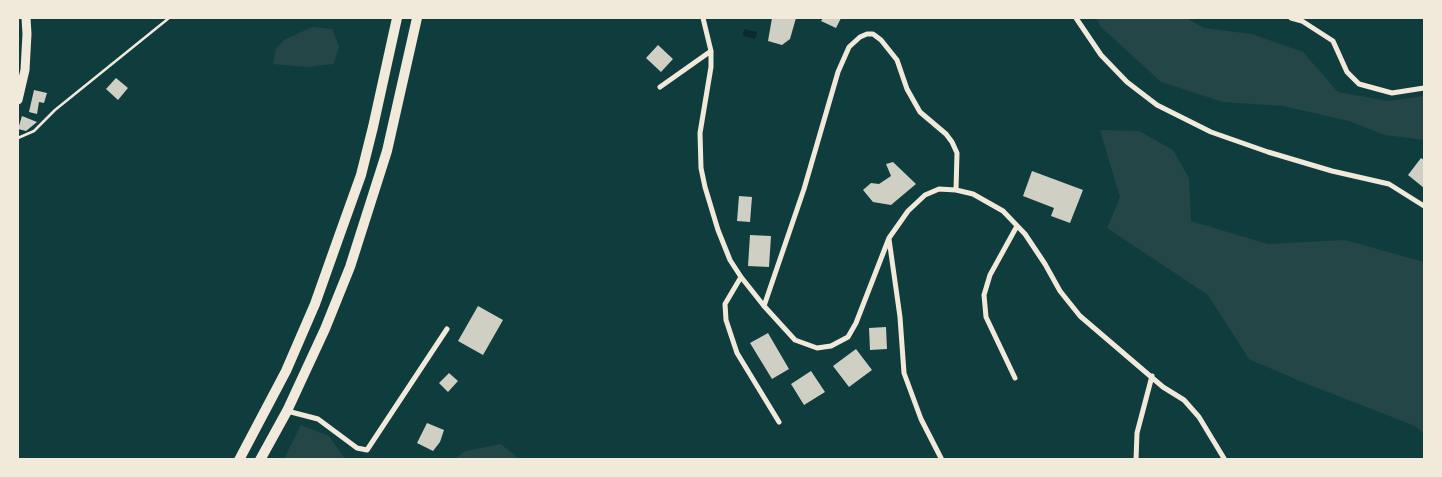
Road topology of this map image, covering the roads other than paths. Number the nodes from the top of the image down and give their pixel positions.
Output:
1 (26, 18) edge
2 (169, 18) edge
3 (397, 18) edge
4 (417, 18) edge
5 (703, 18) edge
6 (1076, 18) edge
7 (1292, 18) edge
8 (712, 51) junction
9 (660, 87) dead end
10 (1424, 88) edge
11 (18, 100) edge
12 (18, 138) edge
13 (956, 190) junction
14 (1424, 206) edge
15 (1017, 226) junction
16 (889, 238) junction
17 (741, 277) junction
18 (764, 306) junction
19 (447, 329) dead end
20 (1152, 376) junction
21 (1015, 378) dead end
22 (288, 411) junction
23 (779, 422) dead end
24 (239, 460) edge
25 (260, 460) edge
26 (942, 460) edge
27 (1136, 460) edge
28 (1225, 460) edge

1 - 11 main road
2 - 12 lane
3 - 24 highway
4 - 22 highway
5 - 8 street
6 - 14 street
7 - 10 street
8 - 9 street
8 - 17 street
13 - 15 street
13 - 16 street
13 - 18 street
15 - 20 street
15 - 21 street
16 - 18 street
16 - 26 street
17 - 18 street
17 - 23 street
19 - 22 street
20 - 27 street
20 - 28 street
22 - 25 highway

